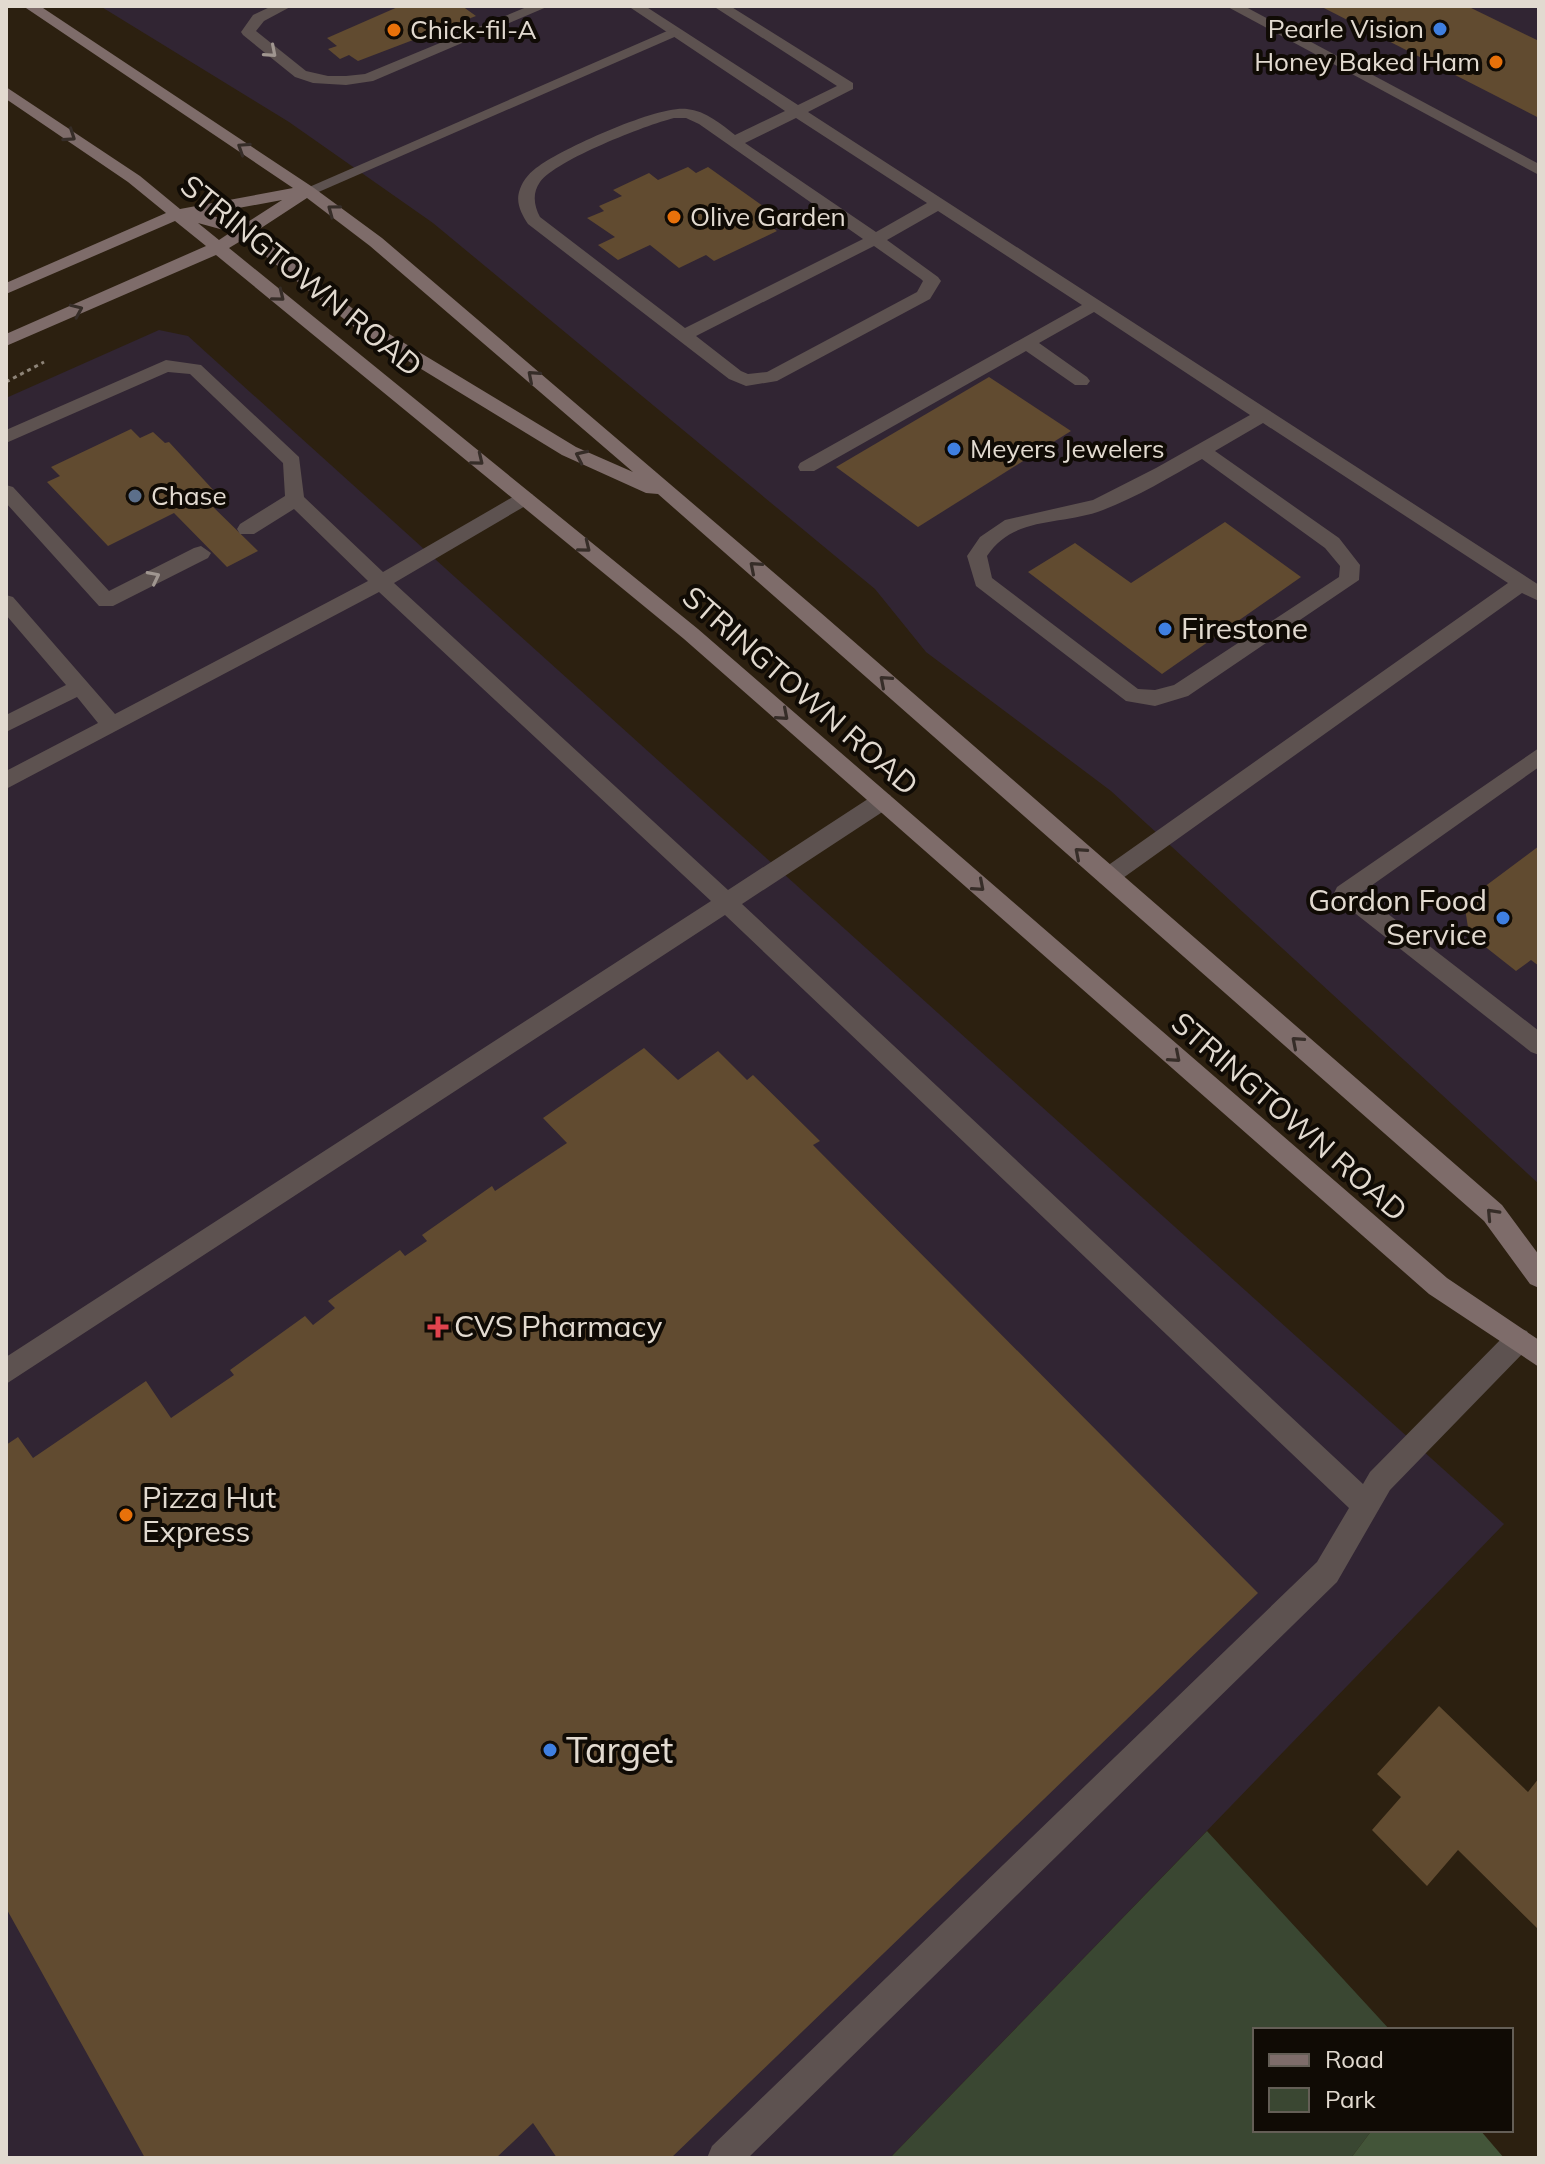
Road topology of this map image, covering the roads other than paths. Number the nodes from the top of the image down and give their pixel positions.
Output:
1 (30, 6) edge
2 (285, 6) edge
3 (635, 6) edge
4 (720, 6) edge
5 (1233, 6) edge
6 (533, 7) edge
7 (674, 32) junction
8 (6, 92) edge
9 (796, 111) junction
10 (734, 142) junction
11 (1539, 170) edge
12 (308, 191) junction
13 (938, 204) junction
14 (178, 214) junction
15 (244, 231) junction
16 (876, 239) junction
17 (219, 247) junction
18 (6, 289) edge
19 (1094, 305) junction
20 (683, 336) junction
21 (6, 341) edge
22 (1025, 342) junction
23 (1081, 381) dead end
24 (1263, 415) junction
25 (6, 437) edge
26 (1202, 450) junction
27 (807, 467) dead end
28 (6, 491) edge
29 (525, 498) junction
30 (295, 499) junction
31 (677, 500) junction
32 (247, 529) dead end
33 (201, 553) dead end
34 (381, 582) junction
35 (1530, 589) edge
36 (6, 602) edge
37 (80, 687) junction
38 (6, 724) edge
39 (112, 725) junction
40 (1539, 756) edge
41 (6, 781) edge
42 (882, 801) junction
43 (1108, 877) junction
44 (725, 901) junction
45 (1539, 1045) edge
46 (1539, 1276) edge
47 (1528, 1348) edge
48 (6, 1372) edge
49 (1366, 1505) junction
50 (724, 2158) edge

12 -> 1 main road, STRINGTOWN ROAD
2 -> 6 street
3 - 7 street
4 - 9 street
5 - 11 street
7 - 9 street
7 - 12 street
8 -> 14 main road, STRINGTOWN ROAD
9 - 10 street
9 - 13 street
10 - 16 street
10 - 20 street
12 - 14 main road
12 - 15 main road
31 -> 12 main road, STRINGTOWN ROAD
13 - 16 street
13 - 19 street
14 - 15 main road
14 - 17 main road, STRINGTOWN ROAD
14 - 18 main road
15 - 17 main road
31 -> 15 main road
16 - 20 street
16 - 20 street
21 -> 17 main road
17 -> 29 main road, STRINGTOWN ROAD
19 - 22 street
19 - 24 street
22 - 23 street
22 - 27 street
24 - 26 street
24 - 35 street
25 - 30 street
26 - 26 street
28 -> 33 street
29 - 34 street
29 -> 42 main road, STRINGTOWN ROAD
30 - 32 street
30 - 34 street
43 -> 31 main road, STRINGTOWN ROAD
34 - 39 street
34 - 44 street
35 - 43 street
36 - 37 street
37 - 38 street
37 - 39 street
39 - 41 street
40 - 45 street
42 - 44 street
42 -> 47 main road, STRINGTOWN ROAD
46 -> 43 main road, STRINGTOWN ROAD
44 - 48 street
44 - 49 street
47 - 49 street
49 - 50 street

